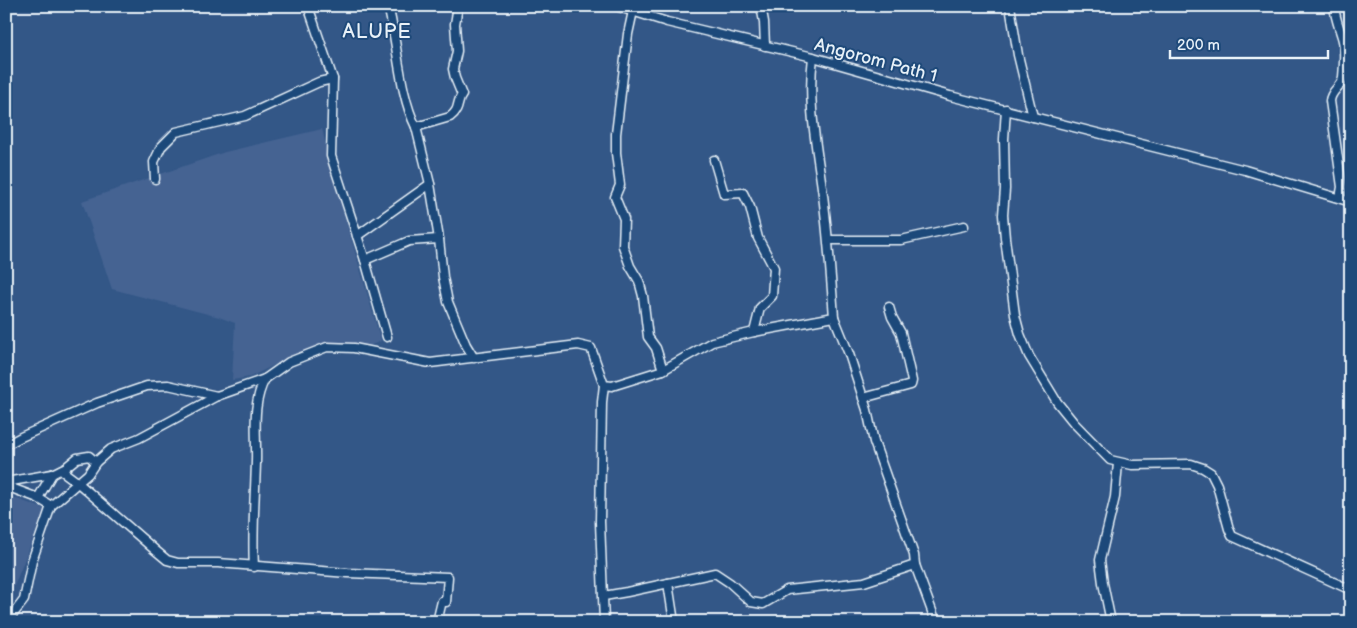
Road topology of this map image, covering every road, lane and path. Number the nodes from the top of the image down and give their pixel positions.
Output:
1 (308, 6) edge
2 (388, 6) edge
3 (458, 6) edge
4 (616, 6) edge
5 (761, 6) edge
6 (1010, 6) edge
7 (1334, 6) edge
8 (633, 12) junction
9 (765, 46) junction
10 (813, 58) junction
11 (333, 79) junction
12 (1006, 109) junction
13 (1033, 117) junction
14 (416, 127) junction
15 (714, 160) dead end
16 (155, 179) dead end
17 (430, 184) junction
18 (1340, 198) junction
19 (1351, 202) edge
20 (964, 226) dead end
21 (357, 236) junction
22 (440, 239) junction
23 (829, 240) junction
24 (365, 260) junction
25 (889, 307) dead end
26 (834, 317) junction
27 (754, 332) junction
28 (387, 337) dead end
29 (474, 358) junction
30 (663, 370) junction
31 (265, 379) junction
32 (604, 385) junction
33 (217, 396) junction
34 (863, 398) junction
35 (6, 445) edge
36 (96, 462) junction
37 (1118, 463) junction
38 (61, 470) junction
39 (52, 474) junction
40 (77, 482) junction
41 (6, 484) edge
42 (38, 498) junction
43 (51, 506) junction
44 (915, 566) junction
45 (254, 567) junction
46 (668, 584) junction
47 (1351, 590) edge
48 (604, 596) junction
49 (7, 622) edge
50 (437, 622) edge
51 (604, 622) edge
52 (674, 622) edge
53 (936, 622) edge
54 (1110, 622) edge

1 - 11 street
2 - 14 street
3 - 14 street
4 - 8 street, Angorom Path 1
5 - 9 street
6 - 13 street
7 - 18 street
8 - 9 street, Angorom Path 1
8 - 30 street
9 - 10 street, Angorom Path 1
10 - 12 street, Angorom Path 1
10 - 23 street
11 - 16 street
11 - 21 street
12 - 13 street, Angorom Path 1
12 - 37 street
13 - 18 street, Angorom Path 1
14 - 17 street
15 - 27 street
17 - 21 street
17 - 22 street
18 - 19 street, Angorom Path 1
20 - 23 street
21 - 24 street
22 - 24 street
22 - 29 street
23 - 26 street
24 - 28 street
25 - 34 street
26 - 27 street
26 - 34 street
27 - 30 street
29 - 31 street
29 - 32 street
30 - 32 street
31 - 33 street
31 - 45 street
32 - 48 street
33 - 35 street
33 - 36 street
34 - 44 street
36 - 38 street
36 - 40 street
37 - 47 street
37 - 54 street
38 - 39 street
38 - 40 street
39 - 41 street
39 - 42 street
40 - 43 street
40 - 45 street
41 - 42 street
42 - 43 street
43 - 49 street
44 - 46 street
44 - 53 street
45 - 50 street
46 - 48 street
46 - 52 street
48 - 51 street

